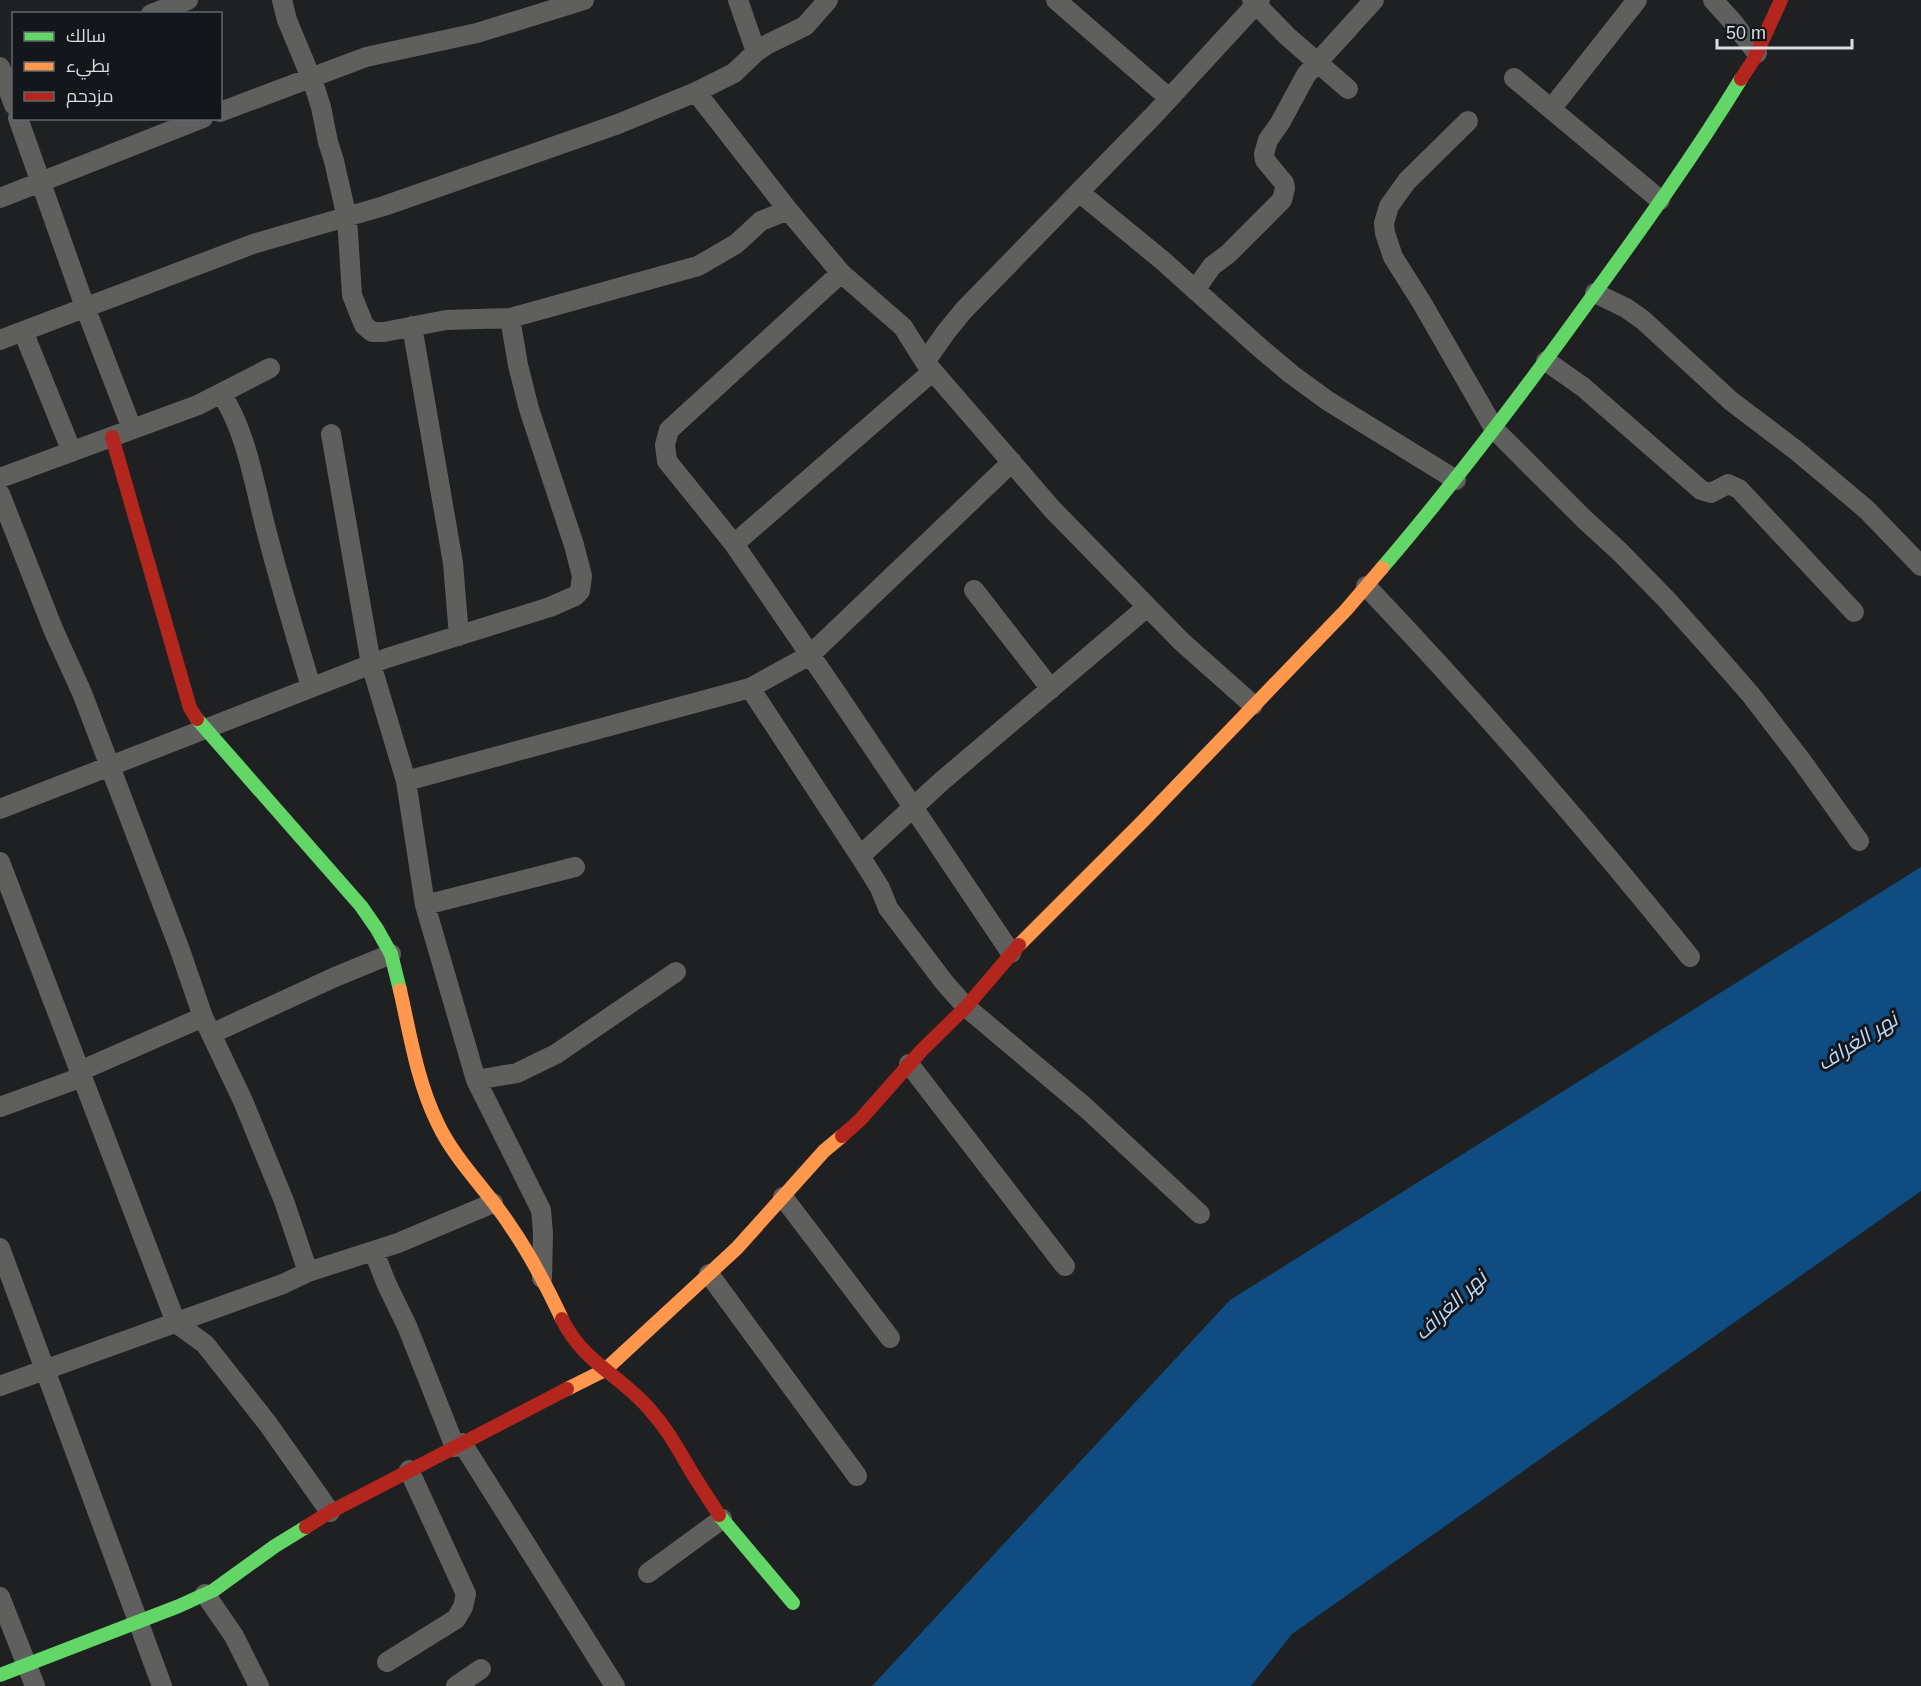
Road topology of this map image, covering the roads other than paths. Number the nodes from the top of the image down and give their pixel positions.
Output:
1 (188, 0) edge
2 (282, 0) edge
3 (584, 0) edge
4 (738, 0) edge
5 (828, 0) edge
6 (1056, 0) edge
7 (1374, 0) edge
8 (1637, 0) edge
9 (1713, 0) edge
10 (1781, 0) edge
11 (1256, 1) edge
12 (157, 12) edge
13 (756, 52) junction
14 (1757, 53) junction
15 (1317, 63) junction
16 (0, 69) edge
17 (310, 77) junction
18 (1514, 78) dead end
19 (1348, 89) dead end
20 (696, 92) junction
21 (1169, 98) junction
22 (12, 100) edge
23 (1551, 109) junction
24 (222, 111) edge
25 (19, 120) edge
26 (198, 120) edge
27 (1468, 121) dead end
28 (41, 182) junction
29 (1079, 192) junction
30 (0, 198) edge
31 (1660, 200) junction
32 (788, 210) junction
33 (347, 218) junction
34 (841, 273) junction
35 (1196, 290) junction
36 (1595, 293) junction
37 (85, 307) junction
38 (510, 318) junction
39 (412, 326) junction
40 (23, 331) junction
41 (0, 340) edge
42 (1546, 361) junction
43 (929, 366) junction
44 (270, 368) dead end
45 (221, 394) junction
46 (132, 429) junction
47 (1495, 430) junction
48 (331, 434) dead end
49 (112, 437) junction
50 (72, 452) junction
51 (1012, 462) junction
52 (0, 478) edge
53 (1456, 480) junction
54 (0, 494) edge
55 (734, 544) junction
56 (1921, 566) edge
57 (1366, 586) junction
58 (974, 590) dead end
59 (1147, 607) junction
60 (1854, 612) dead end
61 (459, 636) junction
62 (810, 655) junction
63 (371, 664) junction
64 (311, 687) junction
65 (750, 688) junction
66 (1051, 688) junction
67 (1253, 705) junction
68 (207, 728) junction
69 (110, 766) junction
70 (406, 782) junction
71 (913, 807) junction
72 (0, 809) edge
73 (1859, 841) dead end
74 (860, 856) junction
75 (0, 862) edge
76 (575, 867) dead end
77 (425, 905) junction
78 (1011, 953) junction
79 (391, 954) junction
80 (1690, 957) dead end
81 (676, 972) dead end
82 (966, 1007) junction
83 (207, 1025) junction
84 (909, 1064) junction
85 (81, 1074) junction
86 (476, 1080) junction
87 (0, 1107) edge
88 (783, 1197) junction
89 (493, 1203) junction
90 (1200, 1214) dead end
91 (0, 1248) edge
92 (374, 1252) junction
93 (1065, 1266) dead end
94 (308, 1272) junction
95 (708, 1274) junction
96 (542, 1278) junction
97 (176, 1323) junction
98 (890, 1338) dead end
99 (45, 1370) junction
100 (605, 1371) junction
101 (0, 1386) edge
102 (458, 1445) junction
103 (409, 1470) junction
104 (857, 1476) dead end
105 (330, 1512) junction
106 (722, 1519) junction
107 (648, 1573) dead end
108 (205, 1594) junction
109 (0, 1597) edge
110 (793, 1603) dead end
111 (139, 1621) junction
112 (387, 1662) dead end
113 (27, 1665) junction
114 (481, 1668) dead end
115 (0, 1675) edge
116 (35, 1686) edge
117 (162, 1686) edge
118 (259, 1686) edge
119 (456, 1686) edge
120 (615, 1686) edge

1 - 12 street
2 - 17 street
3 - 17 street
4 - 13 street
5 - 13 street
6 - 21 street
7 - 15 street
8 - 23 street
9 - 14 street
10 - 14 street
11 - 15 street
11 - 21 street
13 - 20 street
14 - 31 street
15 - 19 street
15 - 35 street
16 - 22 street
17 - 24 street
17 - 33 street
18 - 23 street
20 - 32 street
20 - 33 street
21 - 29 street
23 - 31 street
25 - 28 street
26 - 28 street
27 - 47 street
28 - 30 street
28 - 37 street
29 - 35 street
29 - 43 street
31 - 36 street
32 - 34 street
32 - 38 street
33 - 37 street
33 - 39 street
34 - 43 street
34 - 55 street
35 - 53 street
36 - 42 street
36 - 56 street
37 - 40 street
37 - 46 street
38 - 39 street
38 - 61 street
39 - 61 street
40 - 41 street
40 - 50 street
42 - 47 street
42 - 60 street
43 - 51 street
43 - 55 street
44 - 45 street
45 - 46 street
45 - 64 street
46 - 49 street
47 - 53 street
47 - 73 street
48 - 63 street
49 - 50 street
49 - 68 street
50 - 52 street
51 - 59 street
51 - 62 street
53 - 57 street
54 - 69 street
55 - 62 street
57 - 67 street
57 - 80 street
58 - 66 street
59 - 66 street
59 - 67 street
61 - 63 street
62 - 65 street
62 - 71 street
63 - 64 street
63 - 70 street
64 - 68 street
65 - 70 street
65 - 74 street
66 - 71 street
67 - 78 street
68 - 69 street
68 - 79 street
69 - 72 street
69 - 83 street
70 - 77 street
71 - 74 street
71 - 78 street
74 - 82 street
75 - 85 street
76 - 77 street
77 - 86 street
78 - 82 street
79 - 83 street
79 - 89 street
81 - 86 street
82 - 84 street
82 - 90 street
83 - 85 street
83 - 94 street
84 - 88 street
84 - 93 street
85 - 87 street
85 - 97 street
86 - 96 street
88 - 95 street
88 - 98 street
89 - 92 street
89 - 96 street
91 - 99 street
92 - 94 street
92 - 102 street
94 - 97 street
95 - 100 street
95 - 104 street
96 - 100 street
97 - 99 street
97 - 105 street
99 - 101 street
99 - 111 street
100 - 102 street
100 - 106 street
102 - 103 street
102 - 120 street
103 - 105 street
103 - 112 street
105 - 108 street
106 - 107 street
106 - 110 street
108 - 111 street
108 - 118 street
109 - 113 street
111 - 113 street
111 - 117 street
113 - 115 street
113 - 116 street
114 - 119 street

